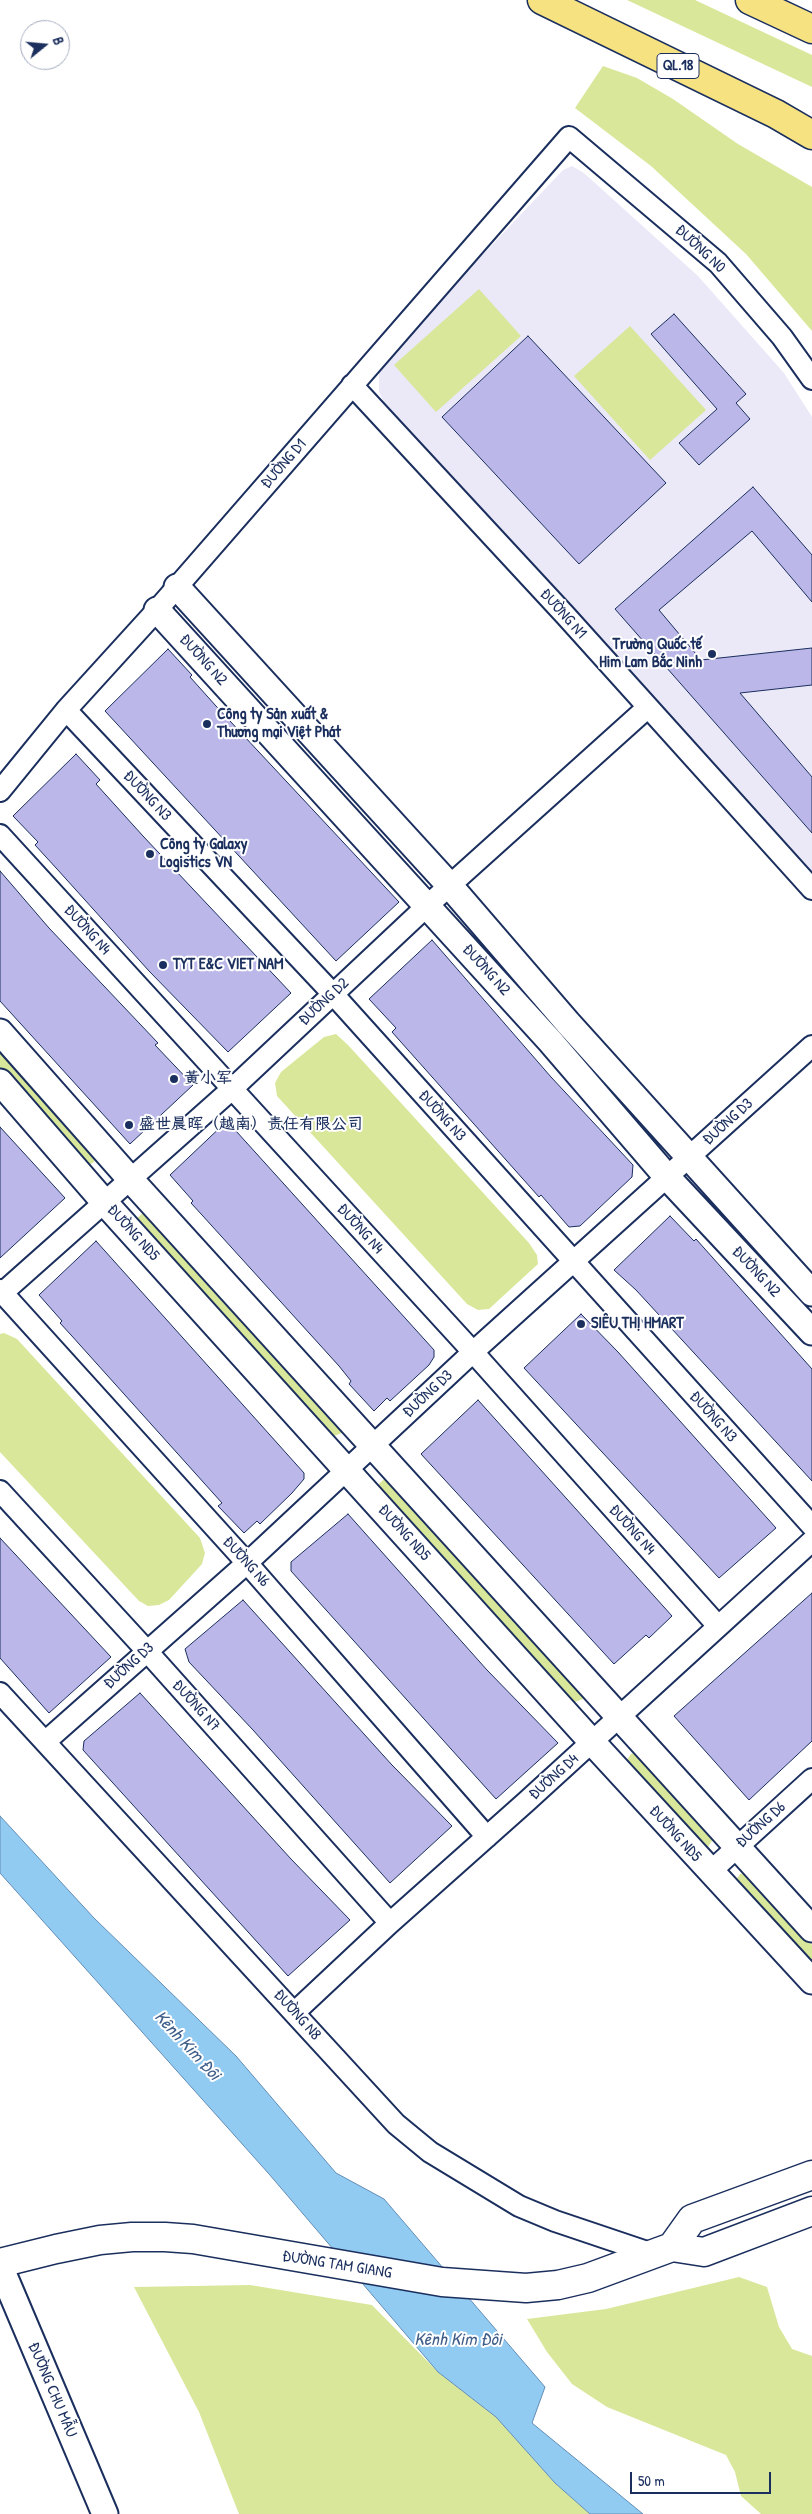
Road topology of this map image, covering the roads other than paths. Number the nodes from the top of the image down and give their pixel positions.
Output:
1 (542, 0) edge
2 (570, 0) edge
3 (750, 0) edge
4 (812, 29) edge
5 (812, 112) edge
6 (812, 135) edge
7 (569, 137) joint
8 (812, 379) edge
9 (352, 385) junction
10 (177, 587) junction
11 (158, 610) junction
12 (648, 708) junction
13 (66, 710) junction
14 (313, 736) junction
15 (291, 757) junction
16 (0, 791) edge
17 (0, 835) edge
18 (450, 886) junction
19 (812, 889) edge
20 (428, 905) junction
21 (333, 994) junction
22 (568, 1023) junction
23 (0, 1032) edge
24 (550, 1041) junction
25 (812, 1046) edge
26 (0, 1082) edge
27 (232, 1089) junction
28 (690, 1156) junction
29 (667, 1177) junction
30 (130, 1180) junction
31 (105, 1203) junction
32 (573, 1263) junction
33 (812, 1292) edge
34 (1, 1293) edge
35 (791, 1309) junction
36 (812, 1332) edge
37 (473, 1352) junction
38 (374, 1445) junction
39 (347, 1469) junction
40 (0, 1492) edge
41 (812, 1526) edge
42 (812, 1542) edge
43 (247, 1563) junction
44 (718, 1626) junction
45 (146, 1650) junction
46 (0, 1693) edge
47 (620, 1717) junction
48 (45, 1742) junction
49 (592, 1742) junction
50 (812, 1779) edge
51 (487, 1838) junction
52 (738, 1846) junction
53 (710, 1872) junction
54 (390, 1923) junction
55 (812, 1929) edge
56 (812, 1981) edge
57 (295, 2012) junction
58 (812, 2175) edge
59 (812, 2211) edge
60 (662, 2250) junction
61 (0, 2265) edge
62 (105, 2514) edge

1 - 6 highway, QL.18
2 - 5 highway
3 - 4 highway
7 - 8 street, ĐƯỜNG N0
7 - 9 street, ĐƯỜNG D1
9 - 10 street, ĐƯỜNG D1
9 - 12 street, ĐƯỜNG N1
10 - 11 street, ĐƯỜNG D1
10 - 14 street, ĐƯỜNG N2
11 - 13 street, ĐƯỜNG D1
11 - 15 street, ĐƯỜNG N2
12 - 18 street, ĐƯỜNG D2
12 - 19 street, ĐƯỜNG N1
13 - 16 street, ĐƯỜNG D1
13 - 21 street, ĐƯỜNG N3
14 - 15 street
14 - 18 street, ĐƯỜNG N2
15 - 20 street, ĐƯỜNG N2
17 - 27 street, ĐƯỜNG N4
18 - 20 street, ĐƯỜNG D2
18 - 22 street, ĐƯỜNG N2
20 - 21 street, ĐƯỜNG D2
20 - 24 street, ĐƯỜNG N2
21 - 27 street, ĐƯỜNG D2
21 - 32 street, ĐƯỜNG N3
22 - 24 street
22 - 28 street, ĐƯỜNG N2
23 - 30 street
24 - 29 street, ĐƯỜNG N2
25 - 28 street, ĐƯỜNG D3
26 - 31 street, ĐƯỜNG ND5
27 - 30 street, ĐƯỜNG D2
27 - 37 street, ĐƯỜNG N4
28 - 29 street, ĐƯỜNG D3
28 - 33 street, ĐƯỜNG N2
29 - 32 street, ĐƯỜNG D3
29 - 35 street, ĐƯỜNG N2
30 - 31 street, ĐƯỜNG D2
30 - 38 street
31 - 34 street, ĐƯỜNG D2
31 - 39 street, ĐƯỜNG ND5
32 - 37 street, ĐƯỜNG D3
32 - 41 street, ĐƯỜNG N3
33 - 35 street
34 - 43 street, ĐƯỜNG N6
35 - 36 street, ĐƯỜNG N2
37 - 38 street, ĐƯỜNG D3
37 - 44 street, ĐƯỜNG N4
38 - 39 street, ĐƯỜNG D3
38 - 47 street
39 - 43 street, ĐƯỜNG D3
39 - 49 street, ĐƯỜNG ND5
40 - 45 street, ĐƯỜNG N7
42 - 44 street, ĐƯỜNG D4
43 - 45 street, ĐƯỜNG D3
43 - 51 street, ĐƯỜNG N6
44 - 47 street, ĐƯỜNG D4
45 - 48 street, ĐƯỜNG D3
45 - 54 street, ĐƯỜNG N7
46 - 48 street, ĐƯỜNG N8
47 - 49 street, ĐƯỜNG D4
47 - 52 street
48 - 57 street, ĐƯỜNG N8
49 - 51 street, ĐƯỜNG D4
49 - 53 street, ĐƯỜNG ND5
50 - 52 street, ĐƯỜNG D6
51 - 54 street, ĐƯỜNG D4
52 - 53 street, ĐƯỜNG D6
52 - 55 street
53 - 56 street, ĐƯỜNG ND5
54 - 57 street, ĐƯỜNG D4
57 - 60 street, ĐƯỜNG N8
58 - 60 main road
59 - 60 main road, ĐƯỜNG TAM GIANG
60 - 61 main road, ĐƯỜNG TAM GIANG
61 - 62 street, ĐƯỜNG CHU MẪU

